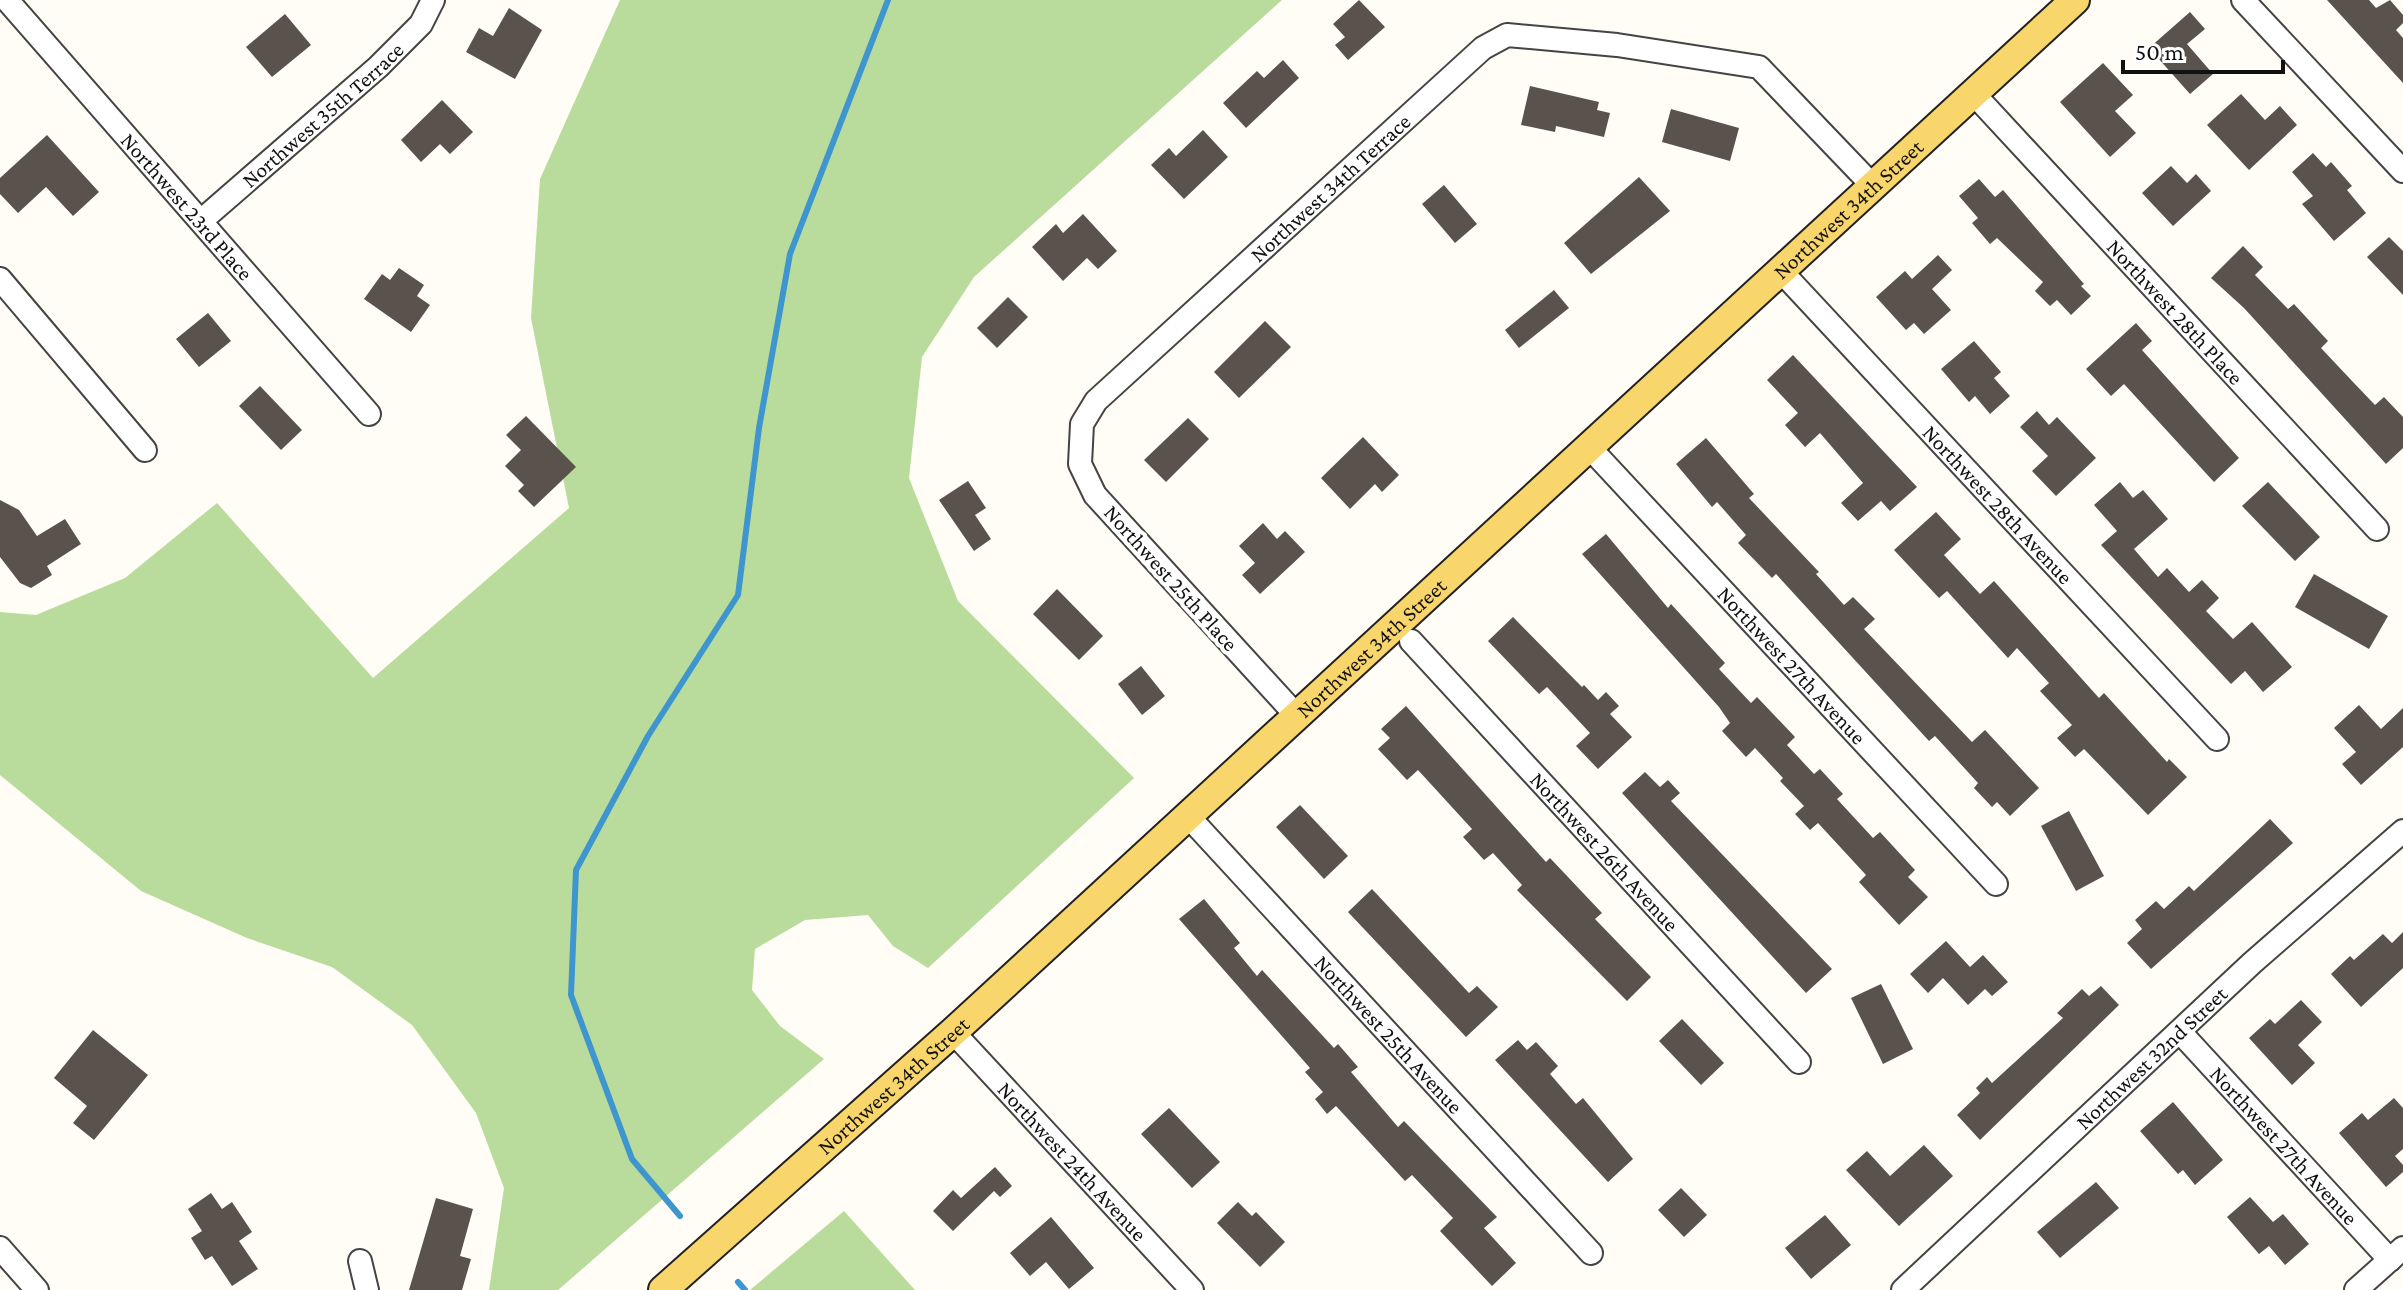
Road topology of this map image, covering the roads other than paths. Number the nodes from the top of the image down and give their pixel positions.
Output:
1 (7, 0) edge
2 (433, 0) edge
3 (2075, 0) edge
4 (2243, 0) edge
5 (1973, 93) junction
6 (2403, 171) edge
7 (1872, 185) junction
8 (202, 220) junction
9 (1780, 270) junction
10 (0, 279) edge
11 (369, 414) dead end
12 (1082, 424) joint
13 (1589, 447) junction
14 (145, 450) dead end
15 (2377, 529) dead end
16 (1411, 641) dead end
17 (1296, 715) junction
18 (2217, 739) dead end
19 (1187, 815) junction
20 (2403, 831) edge
21 (1996, 884) dead end
22 (953, 1032) junction
23 (2180, 1032) junction
24 (1799, 1062) dead end
25 (0, 1248) edge
26 (1591, 1253) dead end
27 (2396, 1254) edge
28 (360, 1261) dead end
29 (37, 1290) edge
30 (367, 1290) edge
31 (663, 1290) edge
32 (1192, 1290) edge
33 (1903, 1290) edge
34 (2356, 1290) edge

1 - 8 street, Northwest 23rd Place
2 - 8 street, Northwest 35th Terrace
3 - 5 main road, Northwest 34th Street
4 - 6 street
5 - 7 main road, Northwest 34th Street
5 - 15 street, Northwest 28th Place
7 - 9 main road, Northwest 34th Street
7 - 12 street, Northwest 34th Terrace
8 - 11 street, Northwest 23rd Place
9 - 13 main road, Northwest 34th Street
9 - 18 street, Northwest 28th Avenue
10 - 14 street
12 - 17 street, Northwest 25th Place
13 - 17 main road, Northwest 34th Street
13 - 21 street, Northwest 27th Avenue
16 - 24 street, Northwest 26th Avenue
17 - 19 main road, Northwest 34th Street
19 - 22 main road, Northwest 34th Street
19 - 26 street, Northwest 25th Avenue
20 - 23 street, Northwest 32nd Street
22 - 31 main road, Northwest 34th Street
22 - 32 street, Northwest 24th Avenue
23 - 27 street, Northwest 27th Avenue
23 - 33 street, Northwest 32nd Street
25 - 29 street
27 - 34 street
28 - 30 street

